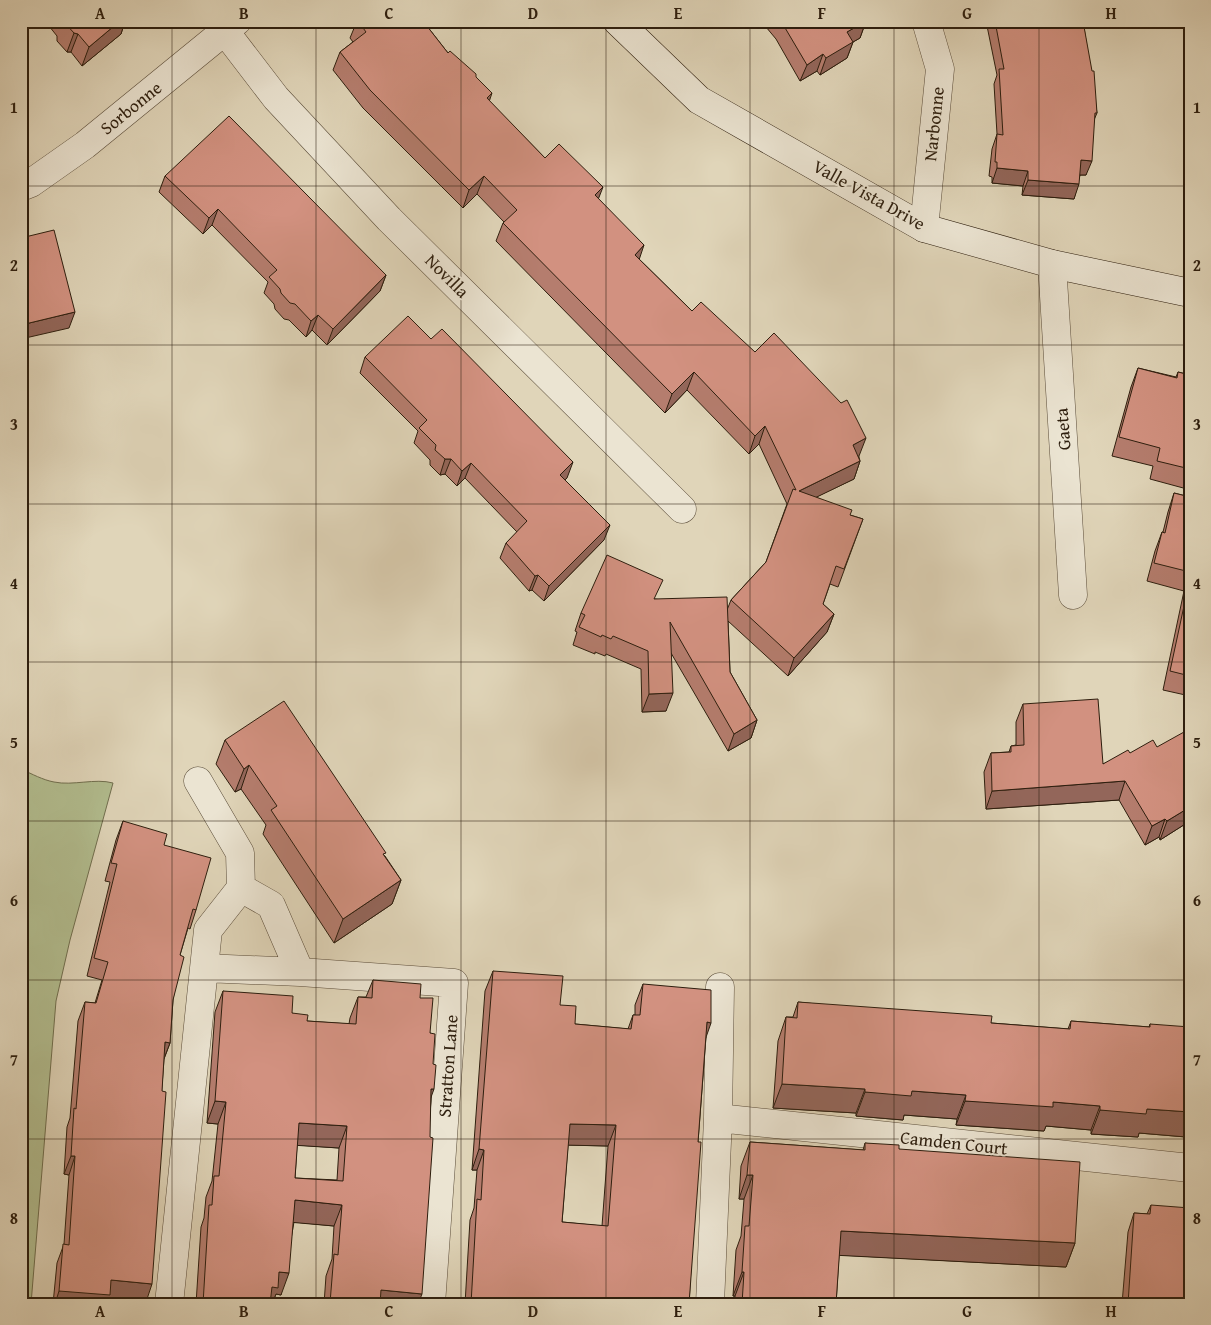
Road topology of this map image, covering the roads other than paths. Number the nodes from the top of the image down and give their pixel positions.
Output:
1 (617, 21) edge
2 (926, 21) edge
3 (226, 25) edge
4 (21, 187) edge
5 (924, 228) junction
6 (1052, 264) junction
7 (1190, 293) edge
8 (682, 509) dead end
9 (1073, 595) dead end
10 (198, 781) dead end
11 (241, 888) junction
12 (204, 968) junction
13 (300, 972) junction
14 (720, 987) dead end
15 (718, 1118) junction
16 (1190, 1168) edge
17 (169, 1304) edge
18 (431, 1304) edge
19 (710, 1304) edge

1 - 5 street, Valle Vista Drive
2 - 5 street, Narbonne
3 - 4 street, Sorbonne
3 - 8 street, Novilla
5 - 6 street, Valle Vista Drive
6 - 7 street, Valle Vista Drive
6 - 9 street, Gaeta
10 - 11 street
11 - 12 street
11 - 13 street
12 - 13 street, Stratton Lane
12 - 17 street
13 - 18 street, Stratton Lane
14 - 15 street
15 - 16 street, Camden Court
15 - 19 street

